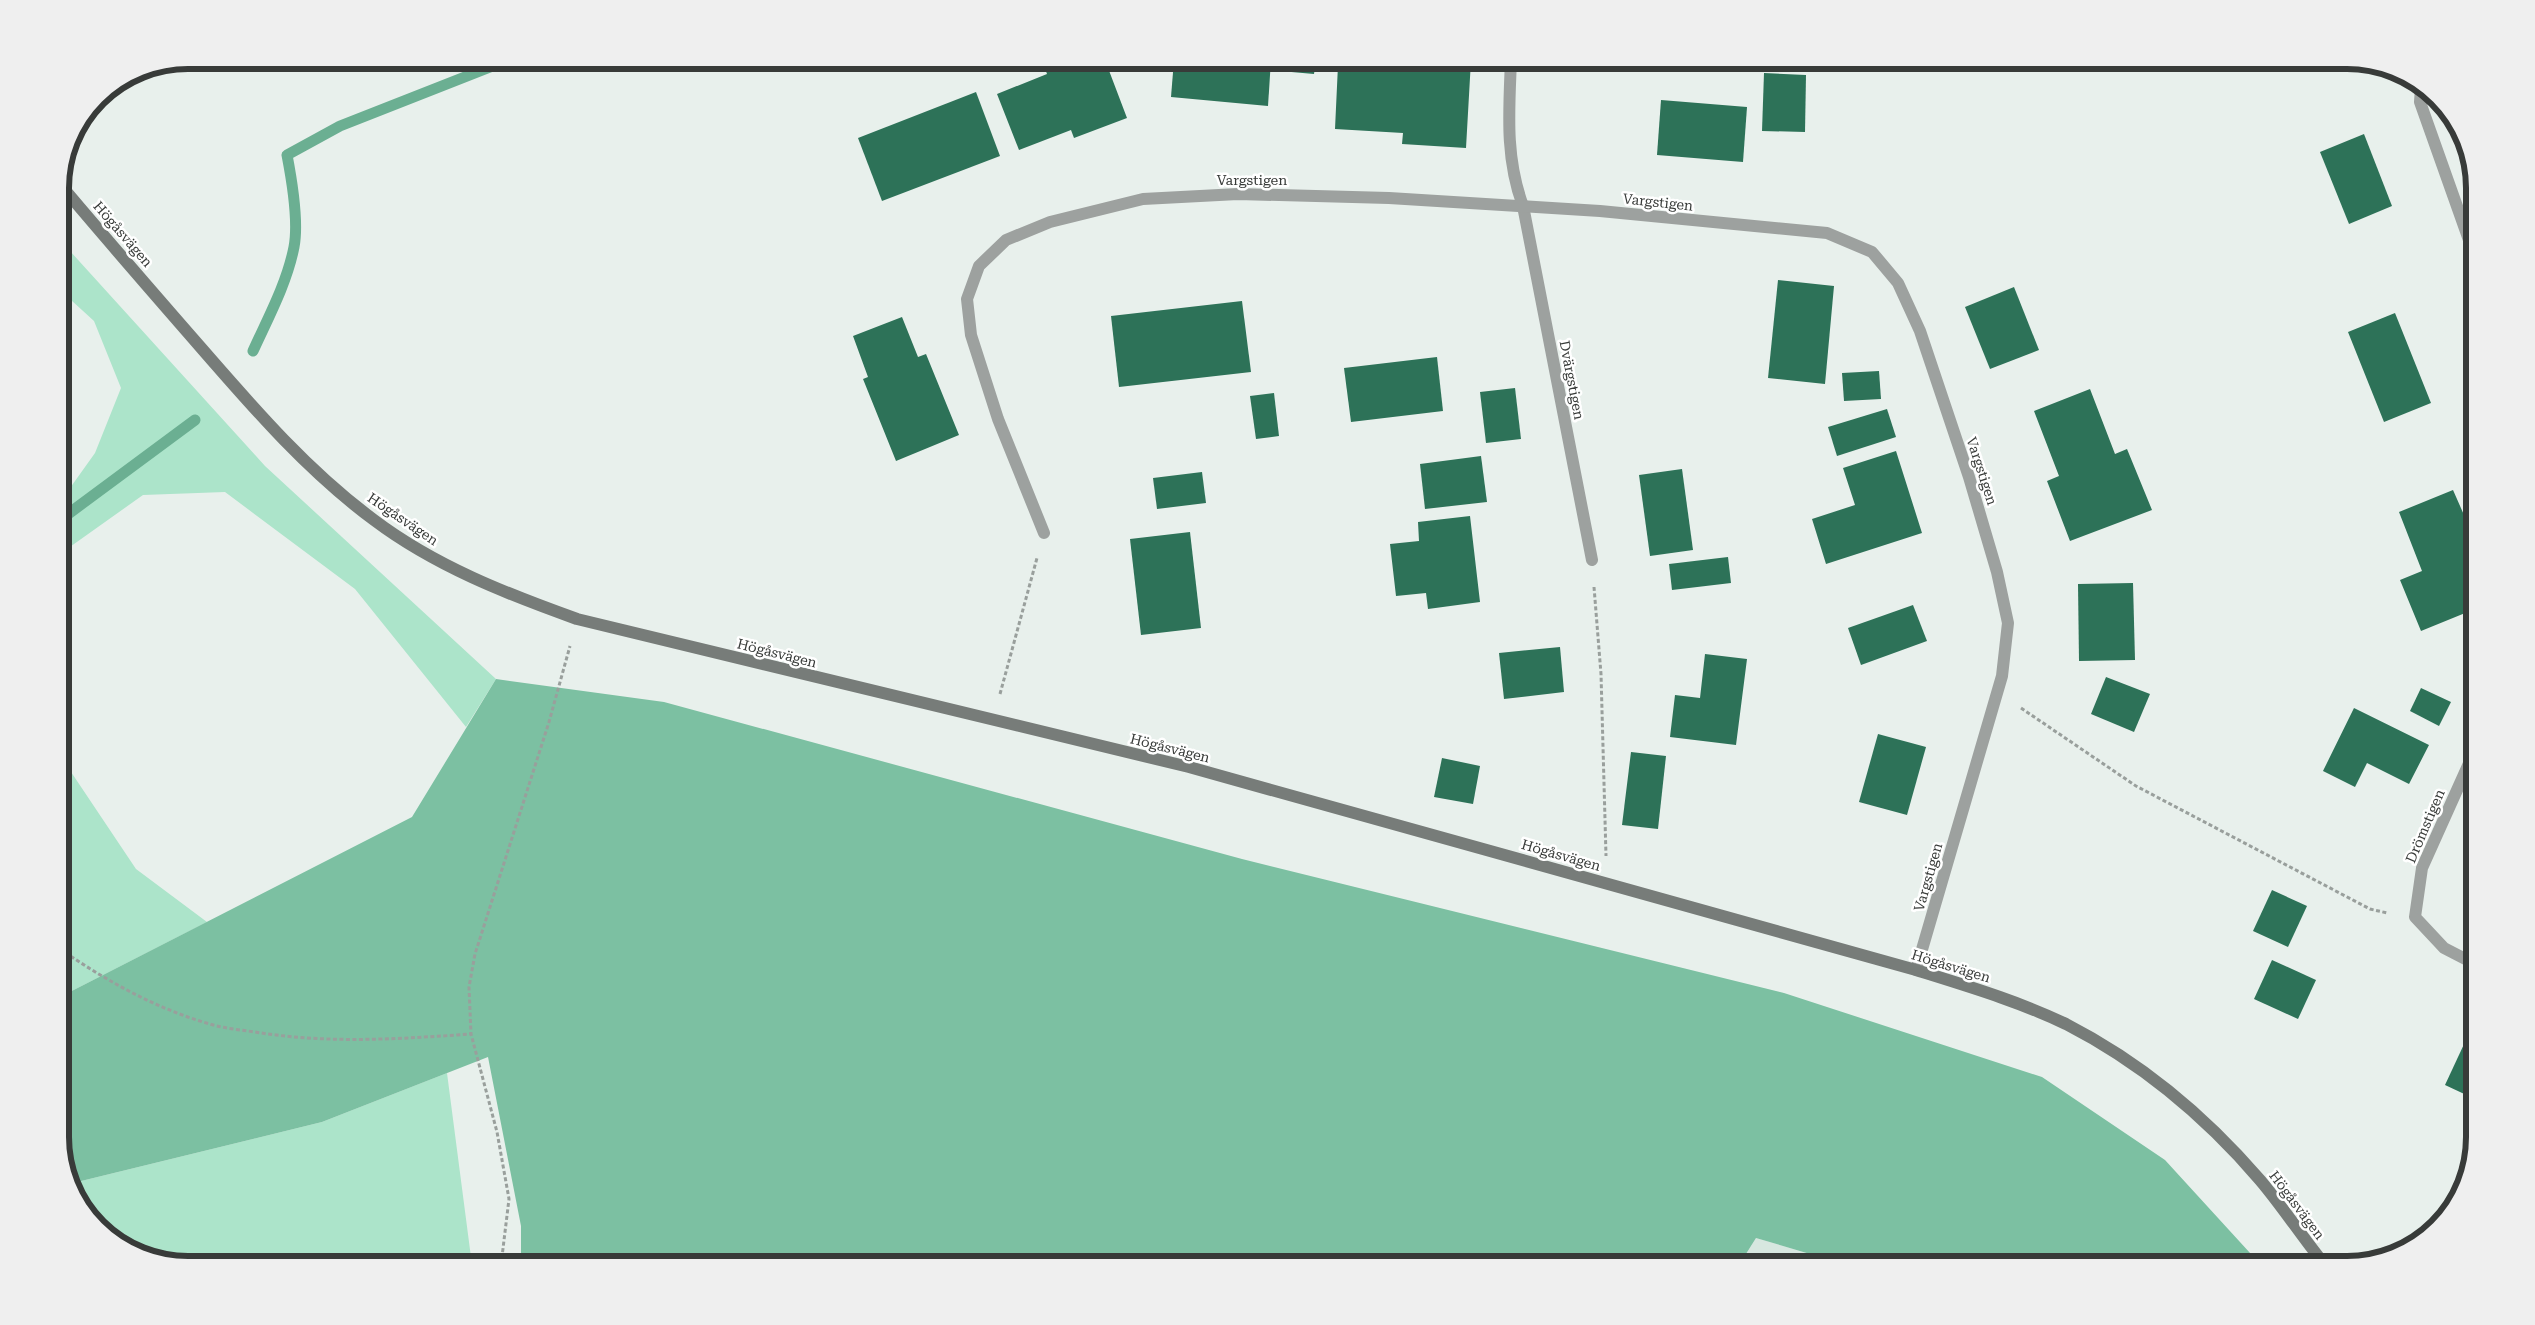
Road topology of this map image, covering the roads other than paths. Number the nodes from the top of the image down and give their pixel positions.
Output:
1 (1511, 69) edge
2 (2421, 94) edge
3 (69, 194) edge
4 (1523, 206) junction
5 (2466, 232) edge
6 (1044, 533) road end
7 (1592, 560) road end
8 (2466, 770) edge
9 (2466, 959) edge
10 (1916, 970) junction
11 (2317, 1256) edge

1 - 4 street, Dvärgstigen
2 - 5 street
3 - 10 street, Högåsvägen
4 - 6 street, Vargstigen
4 - 7 street, Dvärgstigen
4 - 10 street, Vargstigen
8 - 9 street, Drömstigen
10 - 11 street, Högåsvägen

